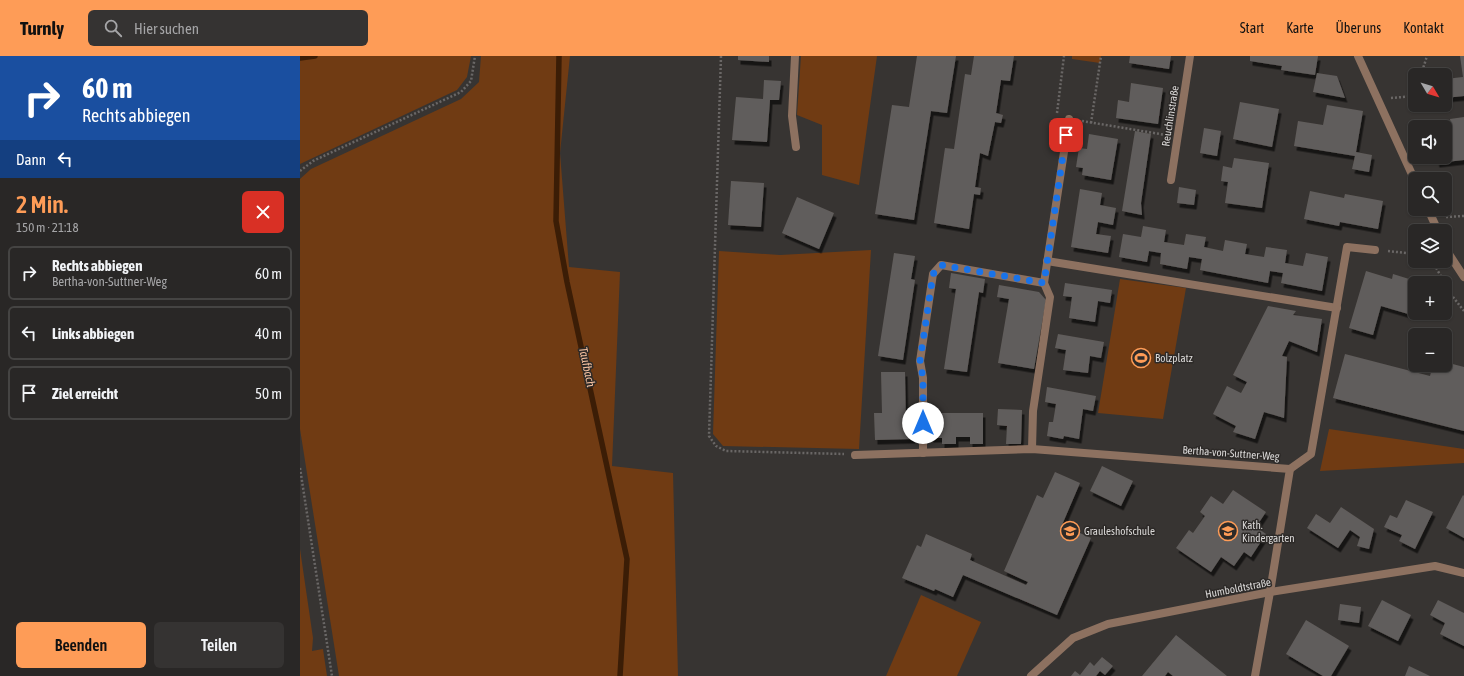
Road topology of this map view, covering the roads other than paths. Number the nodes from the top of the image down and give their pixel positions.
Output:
1 (795, 56) edge
2 (1190, 56) edge
3 (1358, 56) edge
4 (1069, 119) road end
5 (796, 147) dead end
6 (1411, 172) edge
7 (1171, 180) dead end
8 (1375, 250) road end
9 (1452, 259) edge
10 (1047, 261) junction
11 (1464, 277) edge
12 (1044, 283) junction
13 (1336, 308) junction
14 (1032, 449) junction
15 (923, 453) junction
16 (855, 455) road end
17 (1290, 469) junction
18 (1464, 573) edge
19 (1270, 592) junction
20 (1032, 676) edge
21 (1255, 676) edge

1 - 5 street
2 - 7 street, Reuchlinstraße
3 - 6 street
4 - 10 street
8 - 13 street
9 - 11 street
10 - 12 street
10 - 13 street
12 - 14 street
12 - 15 street
13 - 17 street
14 - 15 street, Bertha-von-Suttner-Weg
14 - 17 street, Bertha-von-Suttner-Weg
15 - 16 street, Bertha-von-Suttner-Weg
17 - 19 street, Bertha-von-Suttner-Weg
18 - 19 street, Humboldtstraße
19 - 20 street, Humboldtstraße
19 - 21 street, Bertha-von-Suttner-Weg

